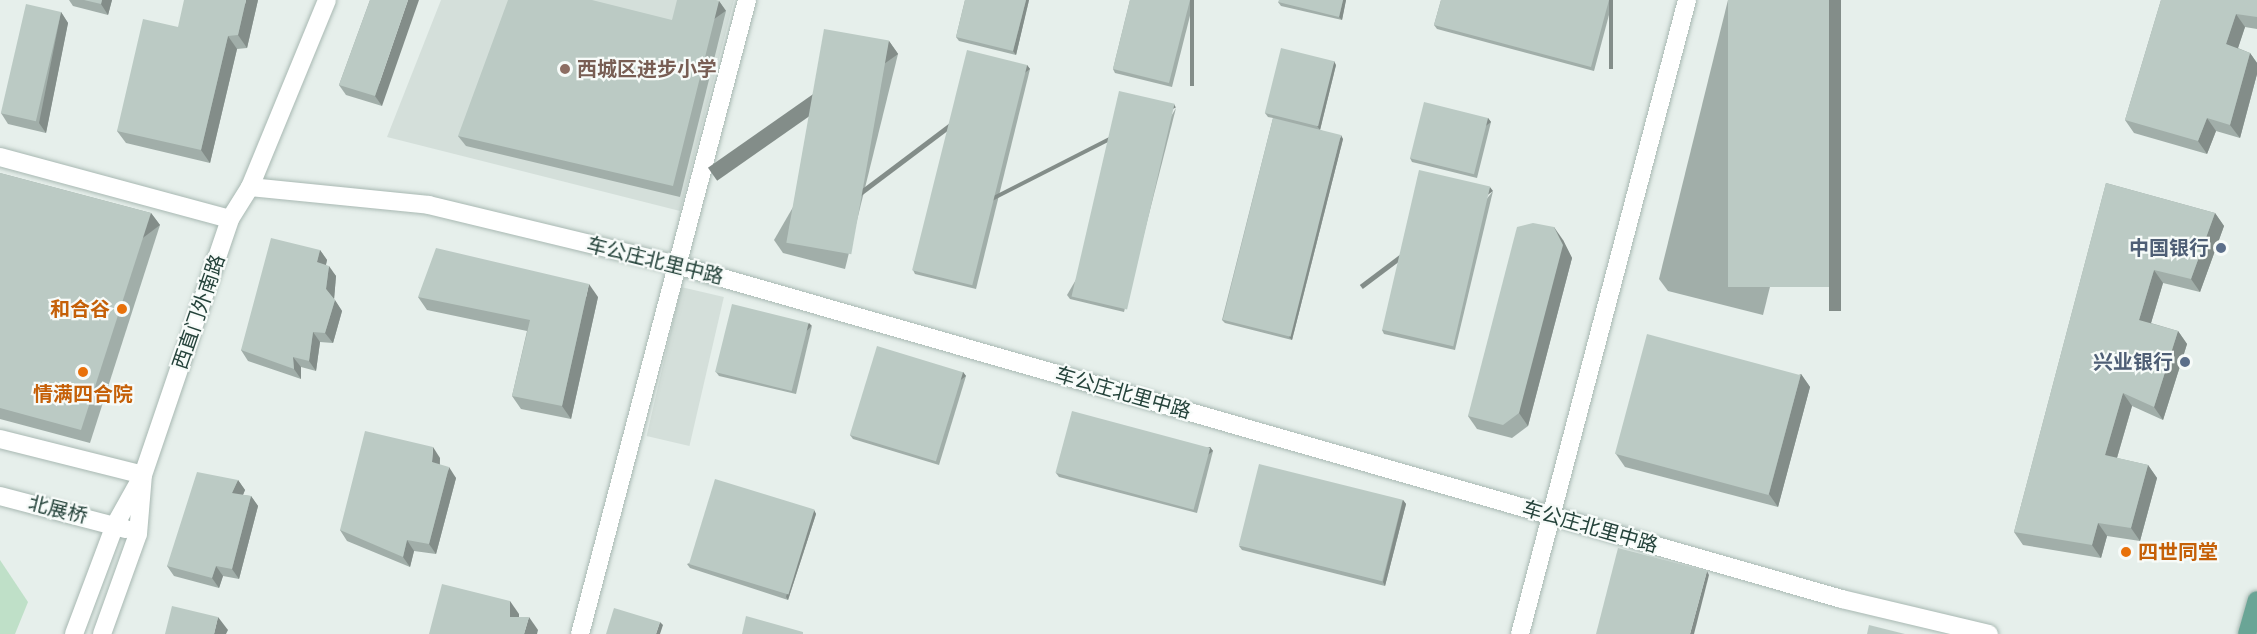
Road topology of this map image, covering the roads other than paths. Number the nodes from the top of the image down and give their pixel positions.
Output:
1 (327, 0) edge
2 (747, 0) edge
3 (1687, 0) edge
4 (0, 157) edge
5 (249, 187) junction
6 (230, 219) junction
7 (677, 265) junction
8 (0, 439) edge
9 (143, 475) junction
10 (0, 496) edge
11 (1555, 517) junction
12 (115, 525) junction
13 (138, 534) junction
14 (2257, 600) edge
15 (74, 634) edge
16 (102, 634) edge
17 (580, 634) edge
18 (1520, 634) edge
19 (1989, 634) edge
20 (2247, 634) edge

1 - 5 street, 西直门外南路
2 - 7 street
3 - 11 street
4 - 6 street
5 - 6 street, 西直门外南路
5 - 7 street, 车公庄北里中路
6 - 9 street, 西直门外南路
7 - 11 street, 车公庄北里中路
7 - 17 street
8 - 9 street
9 - 12 street
9 - 13 street, 西直门外南路
10 - 12 street, 北展桥
11 - 18 street
11 - 19 street, 车公庄北里中路
12 - 13 street, 北展桥
12 - 15 street
13 - 16 street, 西直门外南路
14 - 20 main road

